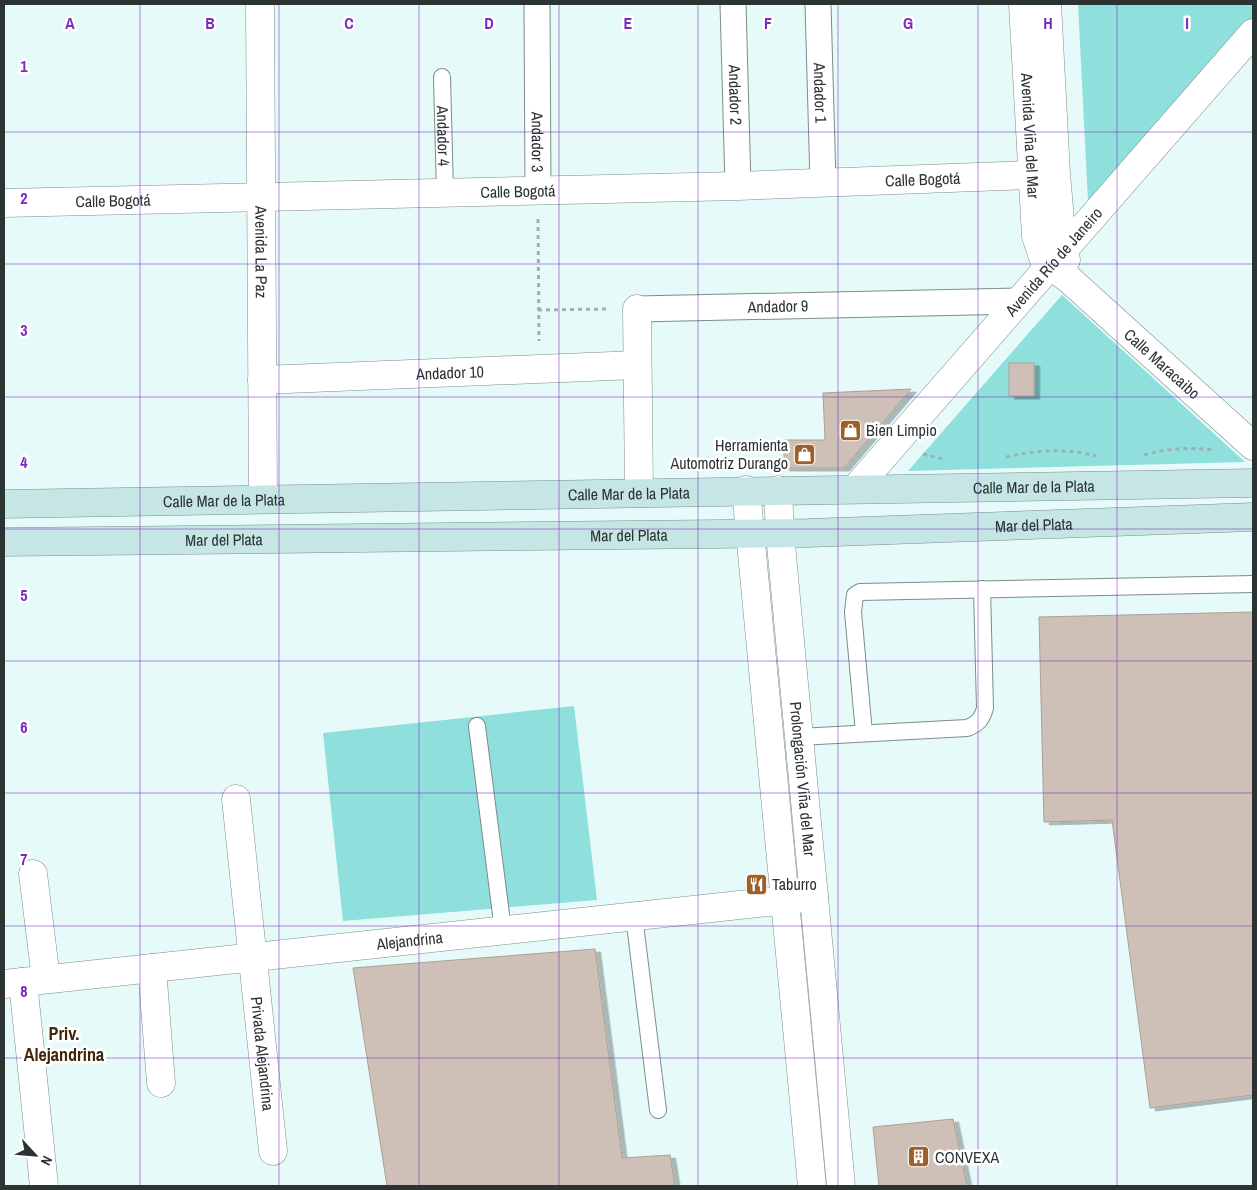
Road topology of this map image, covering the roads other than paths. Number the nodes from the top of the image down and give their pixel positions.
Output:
1 (260, 4) edge
2 (538, 4) edge
3 (733, 4) edge
4 (818, 4) edge
5 (1023, 4) edge
6 (1047, 4) edge
7 (1253, 33) edge
8 (442, 77) dead end
9 (1032, 175) junction
10 (823, 183) junction
11 (738, 186) junction
12 (538, 191) junction
13 (445, 193) junction
14 (261, 198) junction
15 (4, 203) edge
16 (1056, 258) junction
17 (1019, 301) junction
18 (636, 309) joint
19 (638, 365) junction
20 (262, 380) junction
21 (1253, 446) edge
22 (1253, 483) edge
23 (855, 489) junction
24 (746, 490) junction
25 (778, 490) junction
26 (639, 493) junction
27 (263, 499) junction
28 (4, 504) edge
29 (1253, 517) edge
30 (750, 534) junction
31 (780, 534) junction
32 (4, 542) edge
33 (1253, 584) edge
34 (982, 590) junction
35 (477, 726) dead end
36 (864, 733) junction
37 (799, 737) junction
38 (236, 799) dead end
39 (33, 874) dead end
40 (814, 897) junction
41 (784, 900) junction
42 (634, 916) junction
43 (503, 930) junction
44 (252, 957) junction
45 (152, 968) junction
46 (24, 982) edge
47 (161, 1084) dead end
48 (658, 1110) dead end
49 (273, 1151) dead end
50 (44, 1186) edge
51 (812, 1186) edge
52 (841, 1186) edge

1 - 14 street, Avenida La Paz
2 - 12 street, Andador 3
3 - 11 street, Andador 2
4 - 10 street, Andador 1
5 - 9 street, Avenida Viña del Mar
6 - 16 street, Avenida Viña del Mar
7 - 16 street, Avenida Río de Janeiro
8 - 13 lane, Andador 4
9 - 10 street, Calle Bogotá
9 - 16 street, Avenida Viña del Mar
10 - 11 street, Calle Bogotá
11 - 12 street, Calle Bogotá
12 - 13 street, Calle Bogotá
13 - 14 street, Calle Bogotá
14 - 15 street, Calle Bogotá
14 - 20 street, Avenida La Paz
16 - 17 street, Avenida Río de Janeiro
16 - 21 street, Calle Maracaibo
17 - 18 street, Andador 9
17 - 23 street, Avenida Río de Janeiro
18 - 19 street
19 - 20 street, Andador 10
19 - 26 street
20 - 27 street, Avenida La Paz
22 - 23 main road, Calle Mar de la Plata
23 - 25 main road, Calle Mar de la Plata
24 - 25 main road, Calle Mar de la Plata
24 - 26 main road, Calle Mar de la Plata
24 - 30 street, Prolongación Viña del Mar
25 - 31 street, Prolongación Viña del Mar
26 - 27 main road, Calle Mar de la Plata
27 - 28 main road, Calle Mar de la Plata
29 - 31 main road, Mar del Plata
30 - 31 main road, Mar del Plata
30 - 32 main road, Mar del Plata
30 - 41 street, Prolongación Viña del Mar
31 - 37 street, Prolongación Viña del Mar
33 - 34 lane
34 - 36 lane
34 - 36 lane
35 - 43 lane
36 - 37 lane
37 - 40 street, Prolongación Viña del Mar
38 - 44 street, Privada Alejandrina
39 - 46 street
40 - 41 street, Alejandrina
40 - 52 street, Prolongación Viña del Mar
41 - 42 street, Alejandrina
41 - 51 street, Prolongación Viña del Mar
42 - 43 street, Alejandrina
42 - 48 lane
43 - 44 street, Alejandrina
44 - 45 street, Alejandrina
44 - 49 street, Privada Alejandrina
45 - 46 street, Alejandrina
45 - 47 street
46 - 50 street

